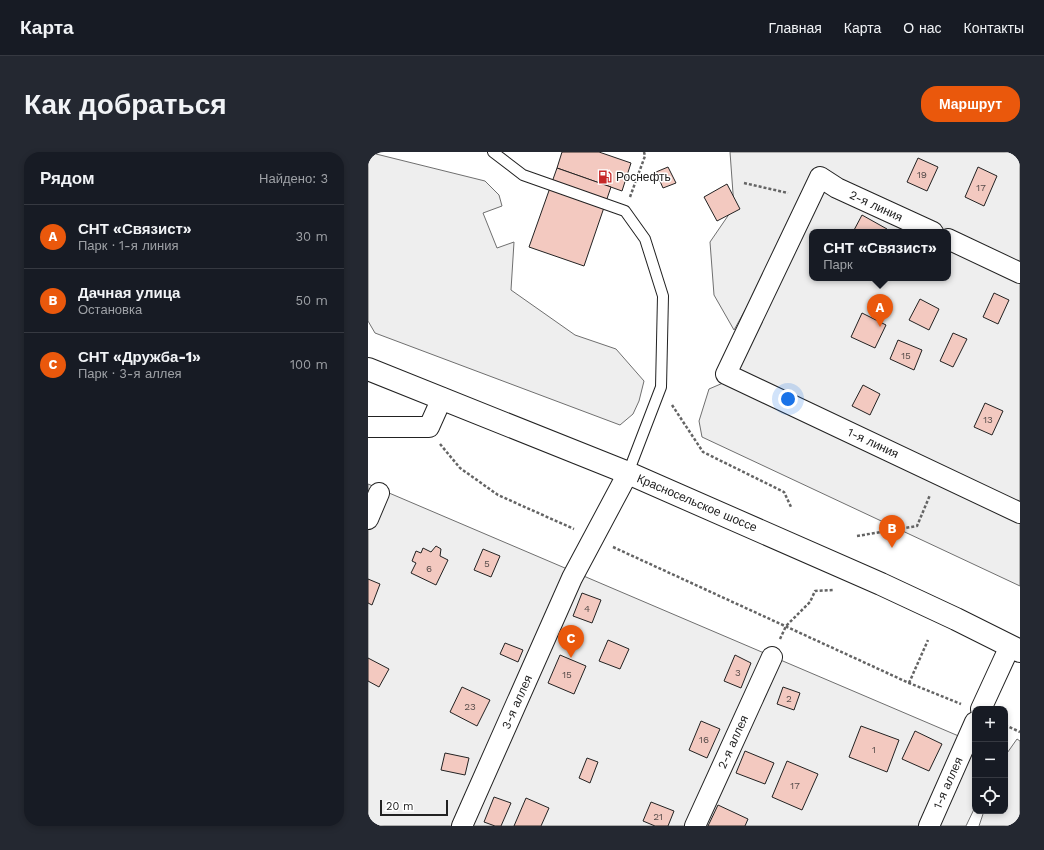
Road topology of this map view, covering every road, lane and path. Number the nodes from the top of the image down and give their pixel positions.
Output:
1 (493, 152) edge
2 (644, 152) edge
3 (744, 183) dead end
4 (810, 198) junction
5 (625, 211) junction
6 (926, 229) edge
7 (951, 240) edge
8 (1020, 272) edge
9 (368, 369) edge
10 (661, 386) junction
11 (442, 398) junction
12 (368, 427) edge
13 (429, 427) junction
14 (628, 474) junction
15 (939, 474) junction
16 (380, 493) dead end
17 (791, 507) dead end
18 (1020, 512) edge
19 (368, 519) edge
20 (857, 536) dead end
21 (593, 538) junction
22 (833, 590) dead end
23 (786, 626) junction
24 (928, 640) dead end
25 (1015, 649) edge
26 (772, 657) dead end
27 (909, 683) junction
28 (981, 706) edge
29 (972, 718) edge
30 (972, 721) edge
31 (1008, 726) edge
32 (1020, 732) edge
33 (462, 826) edge
34 (695, 826) edge
35 (929, 826) edge

1 - 5 lane
2 - 5 path
3 - 4 path
4 - 6 street, 2-я линия
4 - 15 street, 1-я линия
5 - 10 lane
7 - 8 street
9 - 11 highway, Красносельское шоссе
10 - 14 lane
10 - 17 path
11 - 13 street
11 - 14 highway, Красносельское шоссе
12 - 13 street
13 - 21 path
14 - 21 street, 3-я аллея
14 - 25 highway, Красносельское шоссе
15 - 18 street, 1-я линия
15 - 20 path
16 - 19 street
21 - 23 path
21 - 33 street, 3-я аллея
22 - 23 path
23 - 27 path
24 - 27 path
25 - 28 street, 1-я аллея
26 - 34 street, 2-я аллея
27 - 29 path
30 - 35 street, 1-я аллея
31 - 32 path

